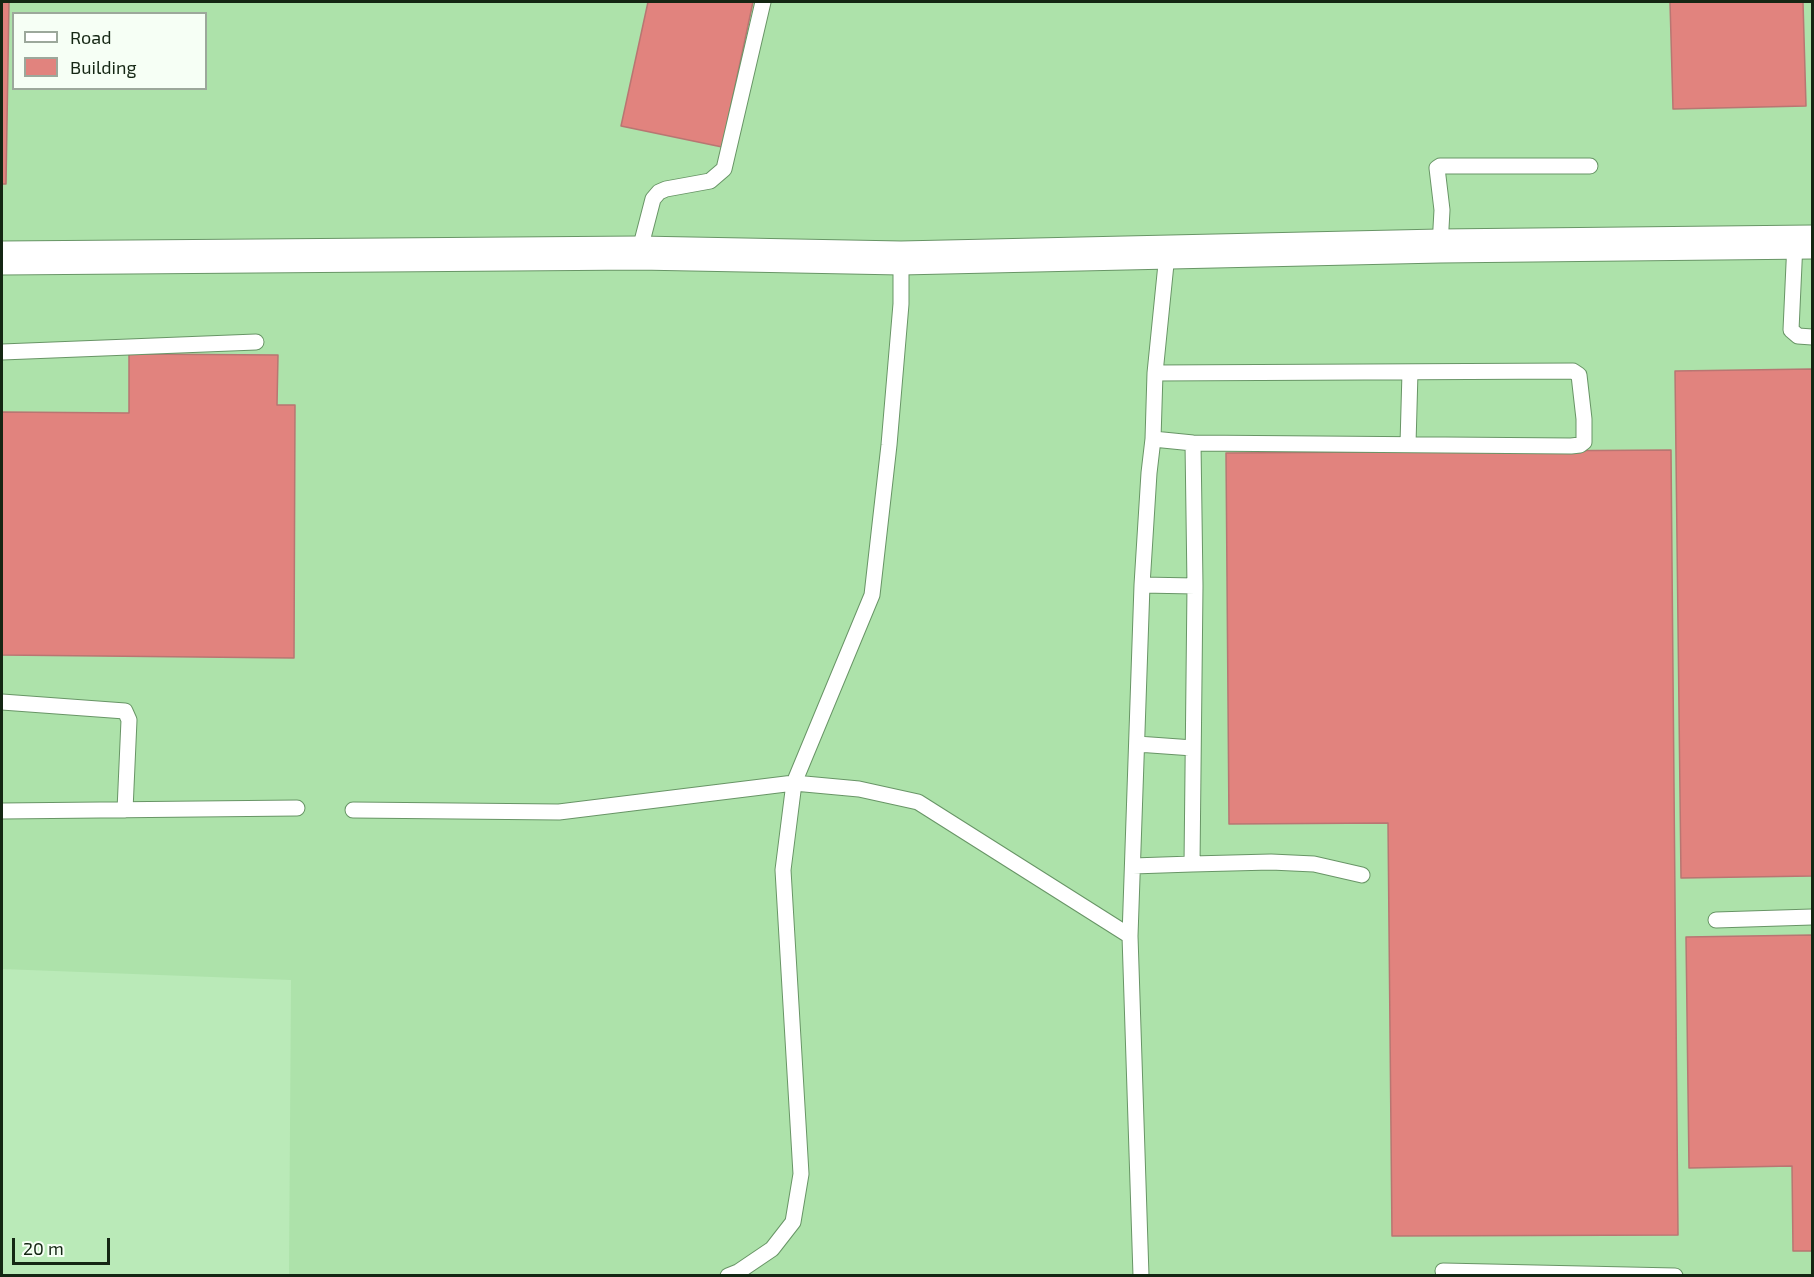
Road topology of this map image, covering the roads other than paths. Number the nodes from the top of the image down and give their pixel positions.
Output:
1 (764, 2) edge
2 (1590, 166) dead end
3 (1804, 242) edge
4 (1440, 246) junction
5 (639, 253) junction
6 (1167, 254) junction
7 (2, 258) edge
8 (901, 258) junction
9 (1812, 336) edge
10 (256, 342) dead end
11 (2, 352) edge
12 (1410, 372) junction
13 (1155, 373) junction
14 (1153, 439) junction
15 (1193, 443) junction
16 (1408, 444) junction
17 (1142, 585) junction
18 (1195, 586) junction
19 (2, 702) edge
20 (1137, 744) junction
21 (1193, 748) junction
22 (794, 783) junction
23 (297, 808) dead end
24 (125, 810) junction
25 (353, 810) dead end
26 (2, 811) edge
27 (1192, 864) junction
28 (1133, 866) junction
29 (1362, 875) dead end
30 (1812, 917) edge
31 (1716, 920) dead end
32 (1130, 936) junction
33 (1443, 1271) dead end
34 (728, 1275) edge
35 (1141, 1275) edge
36 (1675, 1275) edge

1 - 5 lane
2 - 4 lane
3 - 4 street
3 - 9 lane
4 - 6 street
5 - 7 street
5 - 8 street
6 - 8 street
6 - 13 lane
8 - 22 lane
10 - 11 lane
12 - 13 lane
12 - 16 lane
12 - 16 lane
13 - 14 lane
14 - 15 lane
14 - 17 lane
15 - 16 lane
15 - 18 lane
17 - 18 lane
17 - 20 lane
18 - 21 lane
19 - 24 lane
20 - 21 lane
20 - 28 lane
21 - 27 lane
22 - 25 lane
22 - 32 lane
22 - 34 lane
23 - 24 lane
24 - 26 lane
27 - 28 lane
27 - 29 lane
28 - 32 lane
30 - 31 lane
32 - 35 lane
33 - 36 lane

